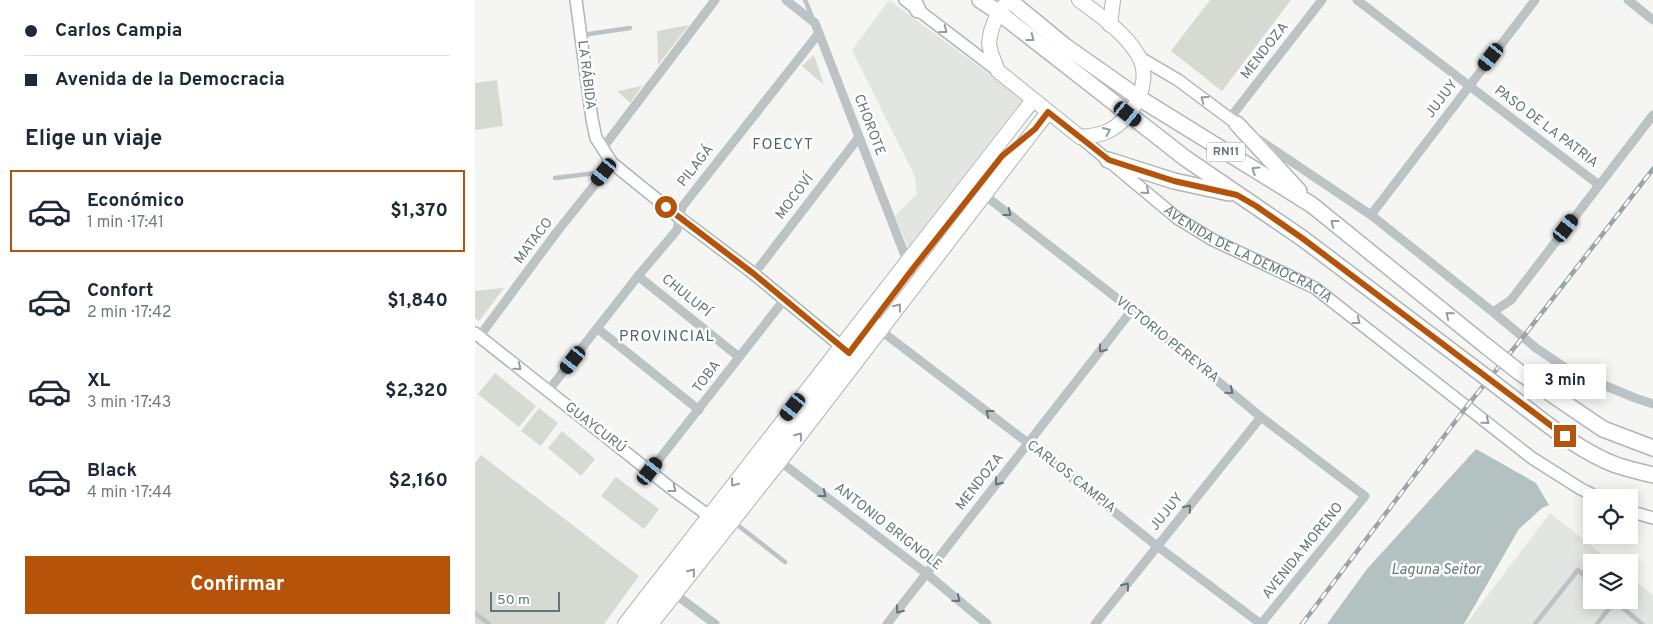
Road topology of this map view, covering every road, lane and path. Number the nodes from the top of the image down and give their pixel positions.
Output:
1 (577, 0) edge
2 (715, 0) edge
3 (785, 0) edge
4 (805, 0) edge
5 (905, 0) edge
6 (980, 0) edge
7 (1009, 0) edge
8 (1113, 0) edge
9 (1322, 0) edge
10 (1357, 0) edge
11 (1535, 0) edge
12 (1628, 0) edge
13 (1086, 2) edge
14 (915, 5) edge
15 (998, 12) junction
16 (1653, 20) edge
17 (815, 23) junction
18 (1110, 25) junction
19 (630, 28) dead end
20 (819, 33) junction
21 (581, 36) junction
22 (1139, 57) junction
23 (998, 71) junction
24 (1469, 86) junction
25 (1139, 98) junction
26 (1033, 100) junction
27 (1048, 112) junction
28 (1022, 114) junction
29 (1128, 114) junction
30 (1653, 115) edge
31 (1233, 121) junction
32 (1035, 129) junction
33 (859, 136) junction
34 (1079, 137) junction
35 (602, 149) junction
36 (1002, 156) junction
37 (1109, 160) junction
38 (612, 163) junction
39 (604, 172) junction
40 (555, 178) dead end
41 (1599, 184) junction
42 (976, 189) junction
43 (1237, 195) junction
44 (1312, 205) junction
45 (1371, 215) junction
46 (680, 218) junction
47 (909, 267) junction
48 (754, 274) junction
49 (638, 276) junction
50 (784, 300) junction
51 (1132, 310) junction
52 (1493, 312) junction
53 (598, 329) junction
54 (880, 330) junction
55 (477, 335) edge
56 (849, 353) junction
57 (739, 357) junction
58 (548, 391) junction
59 (1653, 404) edge
60 (699, 410) junction
61 (1261, 417) junction
62 (1028, 443) junction
63 (1653, 448) edge
64 (775, 457) junction
65 (650, 471) junction
66 (1653, 476) edge
67 (1583, 490) edge
68 (1365, 496) joint
69 (1638, 513) edge
70 (713, 518) junction
71 (1653, 518) edge
72 (732, 521) junction
73 (1157, 546) junction
74 (785, 562) dead end
75 (927, 574) junction
76 (1583, 575) edge
77 (667, 587) junction
78 (1608, 609) edge
79 (1624, 609) edge
80 (475, 613) edge
81 (489, 624) edge
82 (625, 624) edge
83 (637, 624) edge
84 (651, 624) edge
85 (715, 624) edge
86 (887, 624) edge
87 (987, 624) edge
88 (1095, 624) edge
89 (1261, 624) edge
90 (1535, 624) edge
91 (1597, 624) edge
92 (1642, 624) edge

1 - 21 street, LA RÁBIDA
2 - 35 street
3 - 17 street
4 - 17 lane
5 - 14 street, AVENIDA DE LA DEMOCRACIA
6 - 15 highway, RN11
7 - 15 main road
7 - 25 highway, RN11
8 - 18 main road
9 - 31 street, MENDOZA
10 - 24 street, PASO DE LA PATRIA
11 - 24 street, JUJUY
12 - 16 street
13 - 18 main road
14 -> 23 street, AVENIDA DE LA DEMOCRACIA
15 - 23 main road
15 -> 29 highway, RN11
17 - 20 street, CHOROTE
18 - 22 main road
19 - 21 lane
20 - 33 street, CHOROTE
20 - 46 street, PILAGÁ
21 - 35 street, LA RÁBIDA
22 - 25 main road
31 -> 22 street
23 - 26 main road, AVENIDA DE LA DEMOCRACIA
24 - 41 street, PASO DE LA PATRIA
24 - 45 street, JUJUY
25 - 29 main road
44 -> 25 highway, RN11
26 - 27 main road, AVENIDA DE LA DEMOCRACIA
26 - 28 main road
27 - 32 main road
27 - 34 main road, AVENIDA DE LA DEMOCRACIA
28 - 36 main road
28 - 42 main road
34 -> 29 main road
29 - 43 highway, RN11
30 - 41 street
31 - 44 highway
31 - 45 street
32 - 36 main road
32 - 42 main road
33 - 47 street, CHOROTE
33 - 48 street, MOCOVÍ
34 - 37 street, AVENIDA DE LA DEMOCRACIA
35 - 38 street
36 - 42 main road
37 - 43 highway
37 -> 67 street, AVENIDA DE LA DEMOCRACIA
38 - 39 street, MATACO
38 - 46 street
39 - 40 lane
39 - 55 street, MATACO
41 - 52 street
42 - 47 main road
42 -> 51 street, VICTORIO PEREYRA
54 -> 42 main road
43 - 66 highway, RN11, bridge
63 -> 44 highway, RN11, bridge
45 - 52 street
46 - 48 street
46 - 49 street, PILAGÁ
47 - 56 main road
48 - 50 street
49 - 53 street, PILAGÁ
49 - 57 street, CHULUPÍ
50 - 56 street
50 - 57 street, TOBA
51 -> 61 street, VICTORIO PEREYRA
51 -> 62 street, MENDOZA
52 - 59 street
53 - 58 street, PILAGÁ
53 - 60 street
54 - 56 main road
62 -> 54 street, CARLOS CAMPIA
55 -> 58 street, GUAYCURÚ
56 - 64 main road
56 -> 70 main road
57 - 60 street, TOBA
58 - 65 street, GUAYCURÚ
60 - 65 street, TOBA
61 - 68 street, VICTORIO PEREYRA
73 -> 61 street, JUJUY
62 - 73 street, CARLOS CAMPIA
62 -> 75 street, MENDOZA
64 - 70 main road
64 - 72 main road
64 -> 75 street, ANTONIO BRIGNOLE
65 -> 70 street, GUAYCURÚ
68 - 89 street, AVENIDA MORENO
69 - 71 street
70 - 77 main road
72 - 74 lane
77 -> 72 main road
88 -> 73 street, JUJUY
73 - 89 street, CARLOS CAMPIA
75 -> 86 street, MENDOZA
75 -> 87 street, ANTONIO BRIGNOLE
76 - 90 lane
77 - 82 main road
77 - 83 main road
77 - 84 main road
77 - 85 street
78 - 91 lane
79 - 92 lane
80 - 81 lane

